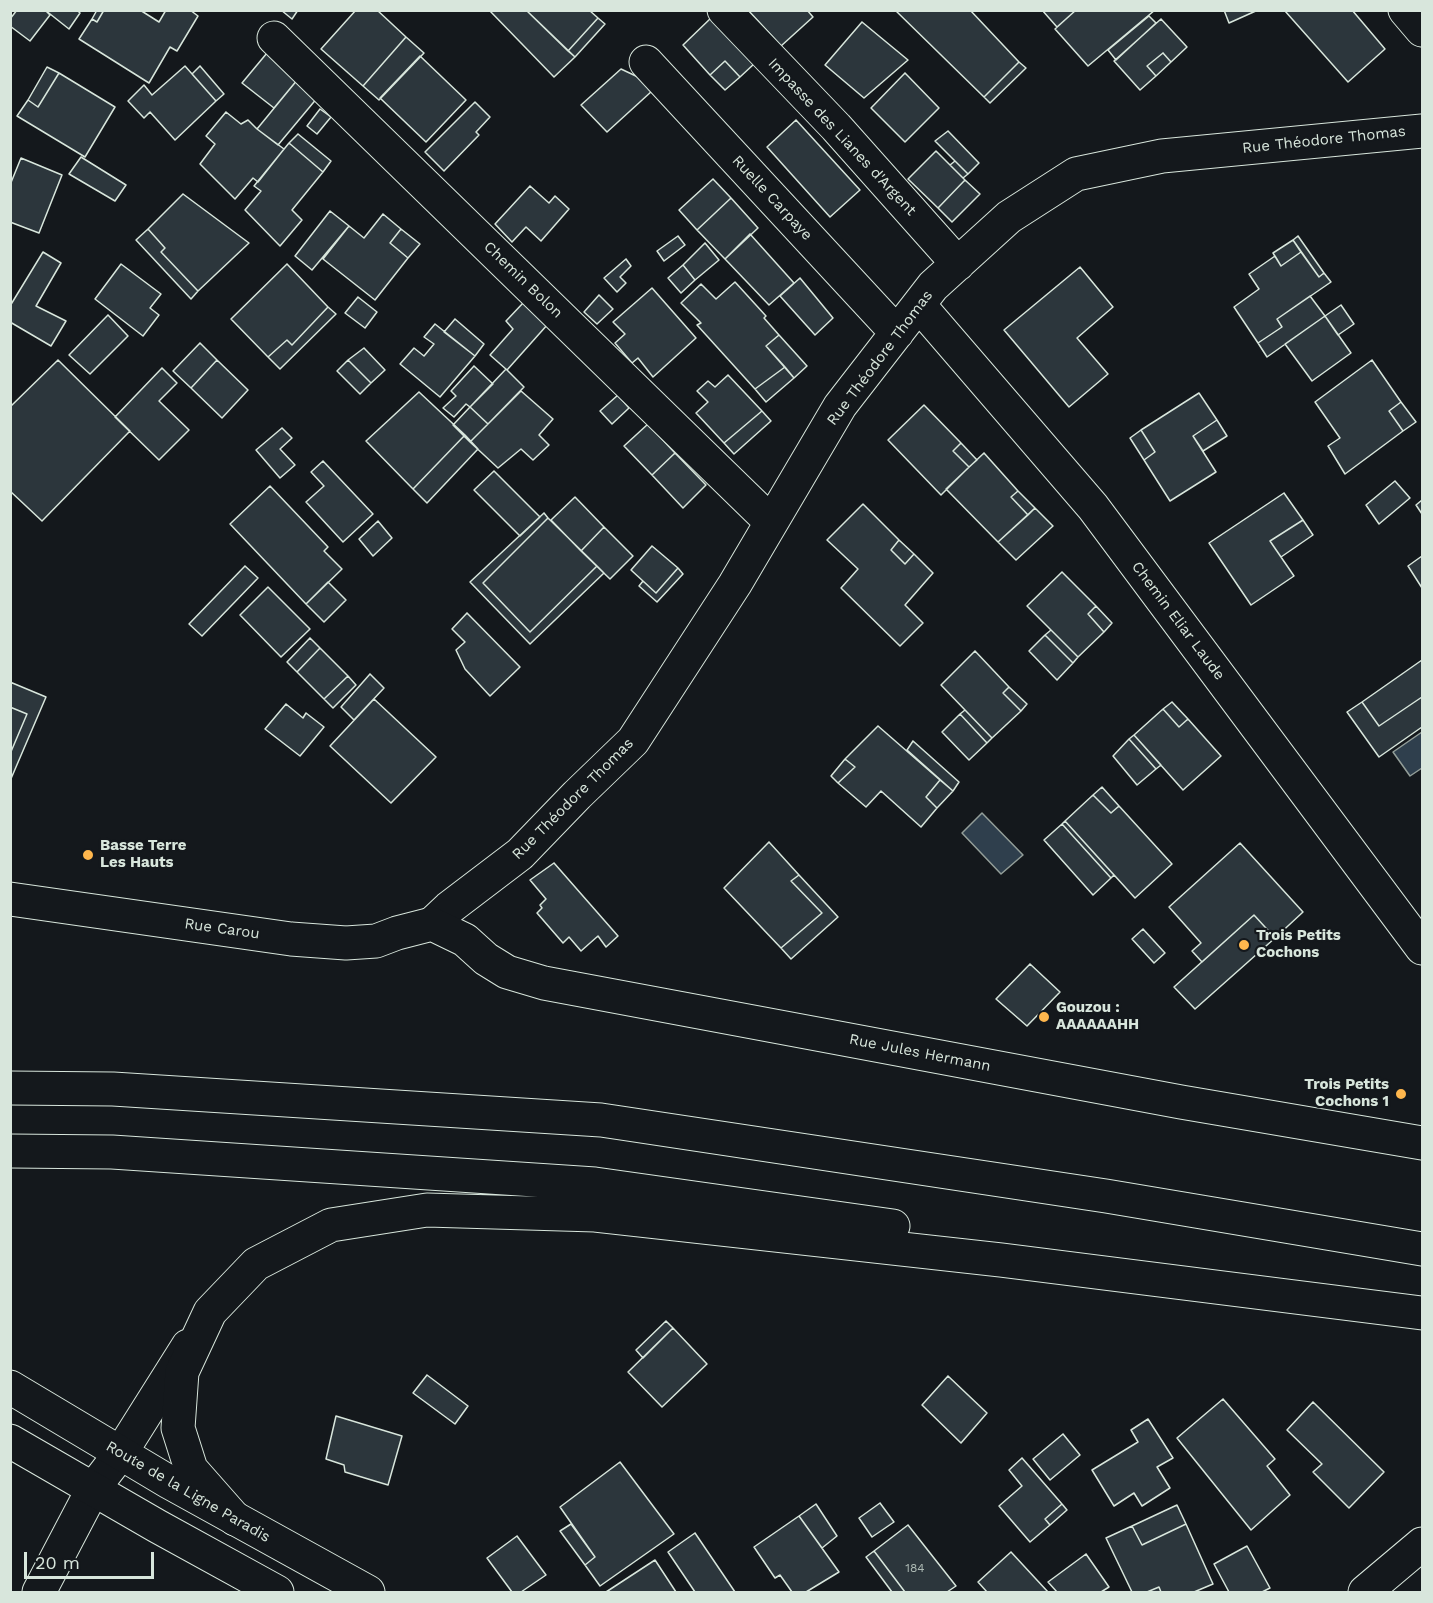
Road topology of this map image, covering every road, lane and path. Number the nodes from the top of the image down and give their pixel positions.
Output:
1 (724, 10) edge
2 (1405, 10) edge
3 (1422, 30) edge
4 (274, 38) dead end
5 (646, 62) dead end
6 (1422, 131) edge
7 (958, 264) junction
8 (919, 305) junction
9 (897, 333) junction
10 (771, 522) junction
11 (10, 899) edge
12 (432, 924) junction
13 (1422, 948) edge
14 (10, 1088) edge
15 (1422, 1143) edge
16 (10, 1152) edge
17 (1422, 1249) edge
18 (210, 1312) junction
19 (1422, 1312) edge
20 (10, 1388) edge
21 (10, 1441) edge
22 (120, 1454) junction
23 (93, 1489) junction
24 (235, 1519) junction
25 (1422, 1544) edge
26 (39, 1593) edge
27 (277, 1593) edge
28 (352, 1593) edge
29 (368, 1593) edge
30 (1365, 1593) edge

1 - 7 main road, Impasse des Lianes d'Argent
2 - 3 main road
4 - 10 main road, Chemin Bolon
5 - 9 main road, Ruelle Carpaye
6 - 7 main road, Rue Théodore Thomas
7 - 8 main road, Rue Théodore Thomas
8 - 9 main road, Rue Théodore Thomas
8 - 13 main road, Chemin Eliar Laude
9 - 10 main road, Rue Théodore Thomas
10 - 12 main road, Rue Théodore Thomas
11 - 12 main road, Rue Carou
12 - 15 main road, Rue Jules Hermann
14 - 17 main road
16 - 19 main road
18 - 19 main road
18 - 22 main road
18 - 24 main road
20 - 22 main road, Route de la Ligne Paradis
21 - 23 main road
22 - 23 main road
22 - 24 main road, Route de la Ligne Paradis
23 - 26 main road
23 - 27 main road
23 - 28 main road
24 - 29 main road, Route de la Ligne Paradis
25 - 30 main road

